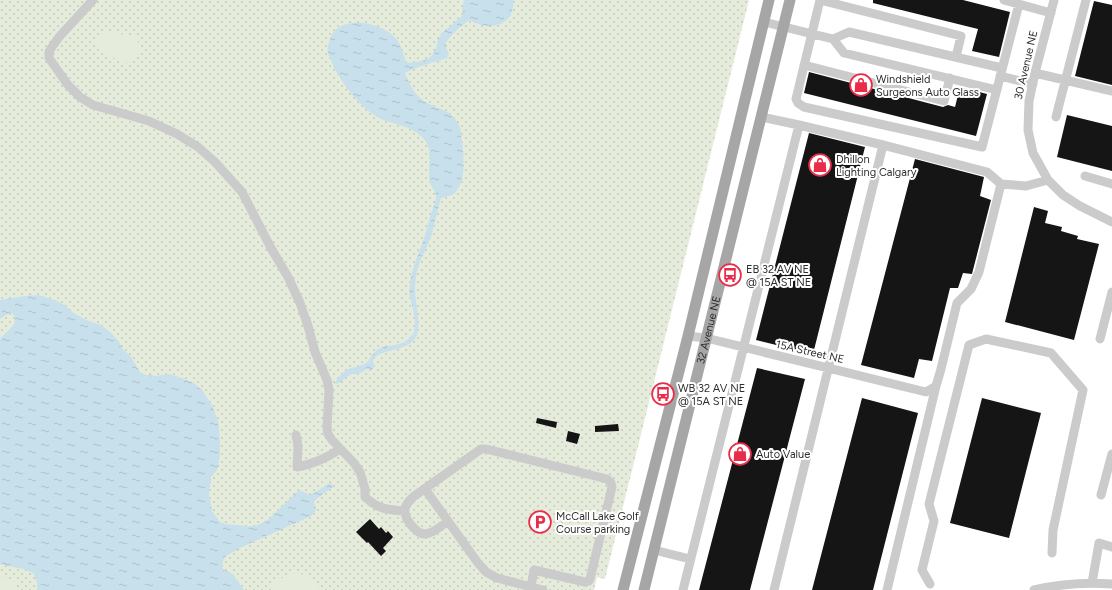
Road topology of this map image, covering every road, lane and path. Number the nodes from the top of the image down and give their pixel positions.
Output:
1 (93, 0) edge
2 (769, 0) edge
3 (790, 0) edge
4 (820, 0) edge
5 (1004, 0) edge
6 (1054, 0) edge
7 (1086, 0) edge
8 (1019, 4) junction
9 (1051, 13) junction
10 (764, 22) junction
11 (784, 26) junction
12 (812, 34) junction
13 (833, 39) junction
14 (956, 57) junction
15 (804, 65) junction
16 (1001, 72) junction
17 (1035, 73) junction
18 (950, 78) junction
19 (1066, 81) junction
20 (1033, 84) junction
21 (996, 90) junction
22 (1112, 92) edge
23 (761, 118) junction
24 (1056, 118) dead end
25 (799, 125) junction
26 (883, 145) junction
27 (1085, 176) dead end
28 (1048, 180) junction
29 (1001, 184) junction
30 (1112, 184) edge
31 (1112, 222) edge
32 (1112, 292) edge
33 (688, 336) junction
34 (706, 338) junction
35 (1100, 339) dead end
36 (743, 348) junction
37 (828, 368) junction
38 (936, 386) junction
39 (296, 435) dead end
40 (340, 449) junction
41 (1112, 454) edge
42 (425, 489) junction
43 (1101, 495) dead end
44 (404, 511) junction
45 (448, 521) junction
46 (1112, 547) edge
47 (654, 550) junction
48 (1052, 553) dead end
49 (690, 559) junction
50 (1092, 583) junction
51 (930, 584) dead end
52 (1112, 584) edge
53 (530, 587) junction
54 (1070, 587) edge
55 (543, 590) edge
56 (623, 590) edge
57 (644, 590) edge
58 (683, 590) edge
59 (774, 590) edge
60 (887, 590) edge
61 (1034, 590) edge

1 - 40 street
2 - 10 main road, 32 Avenue NE
3 - 11 main road, 32 Avenue NE
4 - 12 street
4 - 14 street
5 - 8 street
6 - 9 street, 30 Avenue NE
7 - 19 street
8 - 9 street
8 - 16 street
9 - 17 street, 30 Avenue NE
10 - 11 street
10 - 33 main road, 32 Avenue NE
11 - 12 street
11 - 23 main road, 32 Avenue NE
12 - 13 street
12 - 15 street
13 - 14 street
13 - 18 street
14 - 16 street
15 - 18 street
15 - 21 street
16 - 20 street
16 - 21 street
17 - 19 street
17 - 20 street, 30 Avenue NE
18 - 21 street
19 - 22 street
19 - 24 street
20 - 28 street, 30 Avenue NE
23 - 25 street
23 - 34 main road, 32 Avenue NE
25 - 26 street
25 - 36 street
26 - 29 street
26 - 37 street
27 - 30 street
28 - 29 street
28 - 31 street, 30 Avenue NE
29 - 38 street
32 - 35 street
33 - 34 street, 15A Street NE
33 - 56 main road, 32 Avenue NE
34 - 36 street, 15A Street NE
34 - 47 main road, 32 Avenue NE
36 - 37 street, 15A Street NE
36 - 49 street
37 - 38 street, 15A Street NE
37 - 59 street
38 - 60 street
39 - 40 street
40 - 44 street
41 - 43 street
42 - 44 street
42 - 45 street
42 - 53 street
44 - 45 street
45 - 53 street
46 - 50 street
47 - 49 street
47 - 57 main road, 32 Avenue NE
48 - 51 street
49 - 58 street
50 - 52 street
50 - 54 street
53 - 55 street
54 - 61 street

